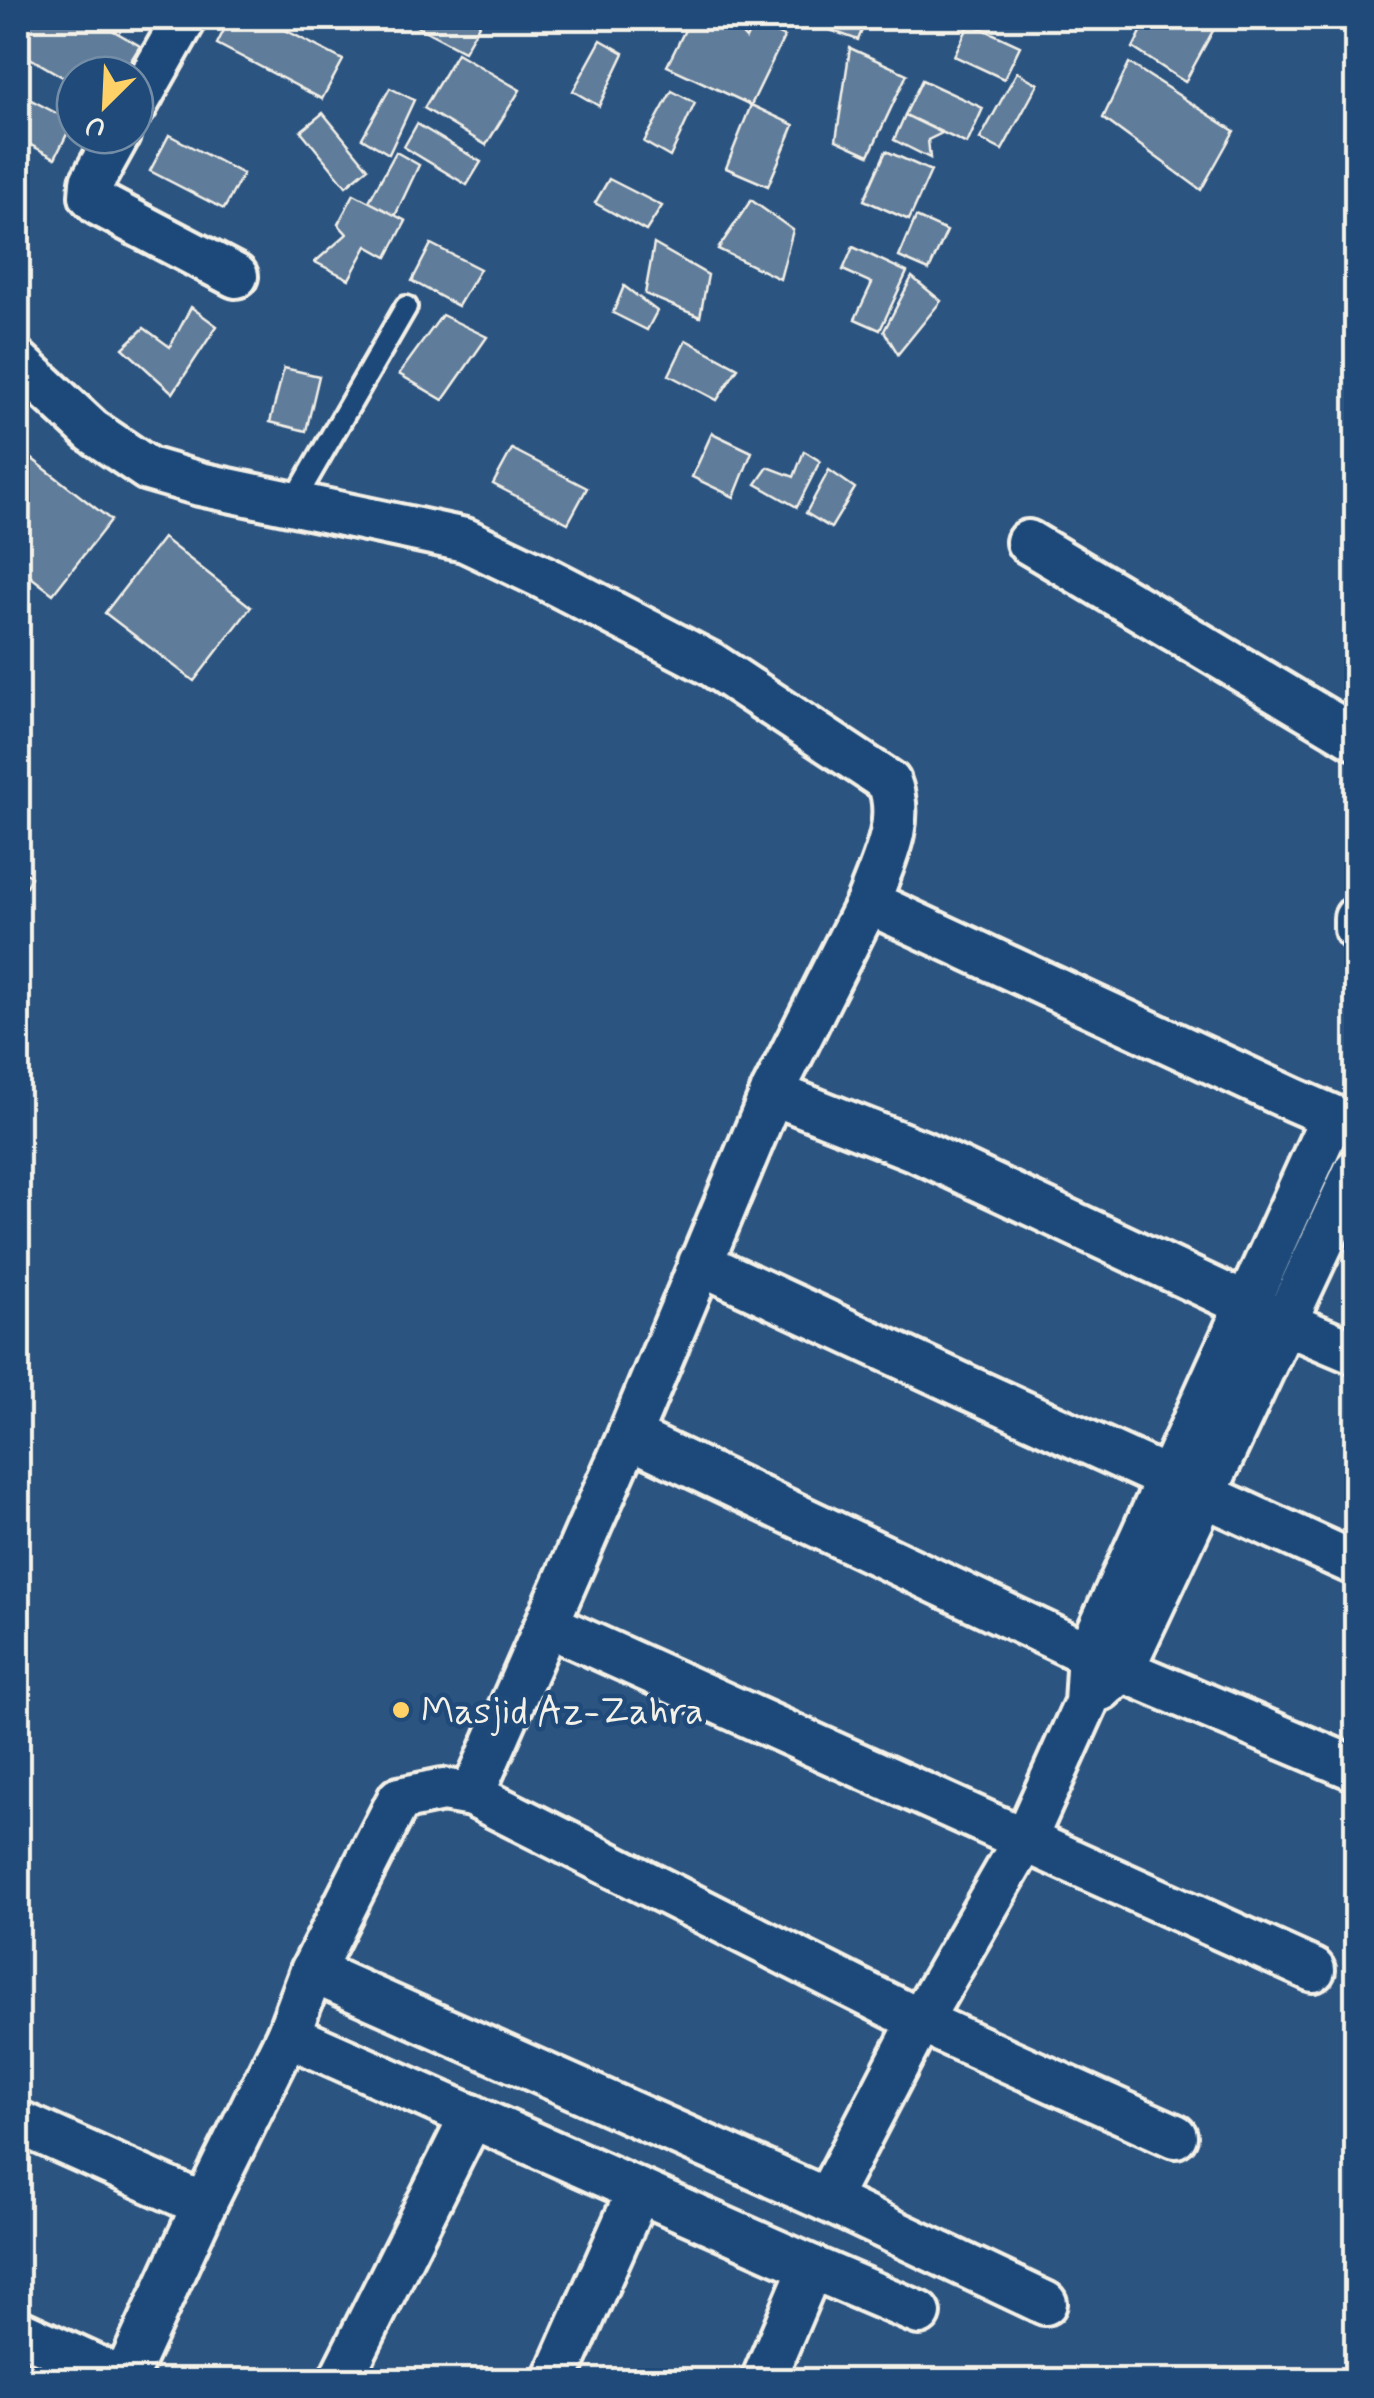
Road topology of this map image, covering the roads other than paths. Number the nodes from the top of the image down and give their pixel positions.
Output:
1 (175, 21) edge
2 (155, 64) edge
3 (107, 155) edge
4 (236, 276) dead end
5 (406, 307) dead end
6 (18, 362) edge
7 (293, 503) junction
8 (1028, 542) dead end
9 (1356, 738) edge
10 (868, 902) junction
11 (1356, 918) edge
12 (1356, 929) edge
13 (772, 1093) junction
14 (1344, 1122) edge
15 (1356, 1170) edge
16 (700, 1264) junction
17 (1266, 1314) junction
18 (1356, 1353) edge
19 (629, 1436) junction
20 (1186, 1487) junction
21 (1356, 1564) edge
22 (548, 1625) junction
23 (1105, 1662) junction
24 (1356, 1769) edge
25 (472, 1794) junction
26 (1024, 1841) junction
27 (1313, 1970) dead end
28 (312, 1971) junction
29 (920, 2021) junction
30 (288, 2035) junction
31 (472, 2116) junction
32 (18, 2122) edge
33 (1176, 2136) dead end
34 (638, 2192) junction
35 (827, 2200) junction
36 (204, 2204) junction
37 (811, 2267) junction
38 (1045, 2303) dead end
39 (919, 2313) dead end
40 (18, 2332) edge
41 (125, 2380) edge
42 (340, 2380) edge
43 (555, 2380) edge
44 (763, 2380) edge

1 - 2 street
3 - 4 street
5 - 7 lane
6 - 7 street
7 - 10 street
8 - 9 street
10 - 13 street
10 - 14 street
11 - 12 street
13 - 16 street
13 - 17 street
14 - 17 street
15 - 17 street
16 - 19 street
16 - 20 street
17 - 18 street
17 - 20 street
19 - 22 street
19 - 23 street
20 - 21 street
20 - 23 street
22 - 25 street
22 - 26 street
23 - 24 street
23 - 26 street
25 - 28 street
25 - 29 street
26 - 27 street
26 - 29 street
28 - 30 street
28 - 35 street
29 - 33 street
29 - 35 street
30 - 31 street
30 - 36 street
31 - 34 street
31 - 42 street
32 - 36 street
34 - 37 street
34 - 43 street
35 - 38 street
36 - 41 street
37 - 39 street
37 - 44 street
40 - 41 street

